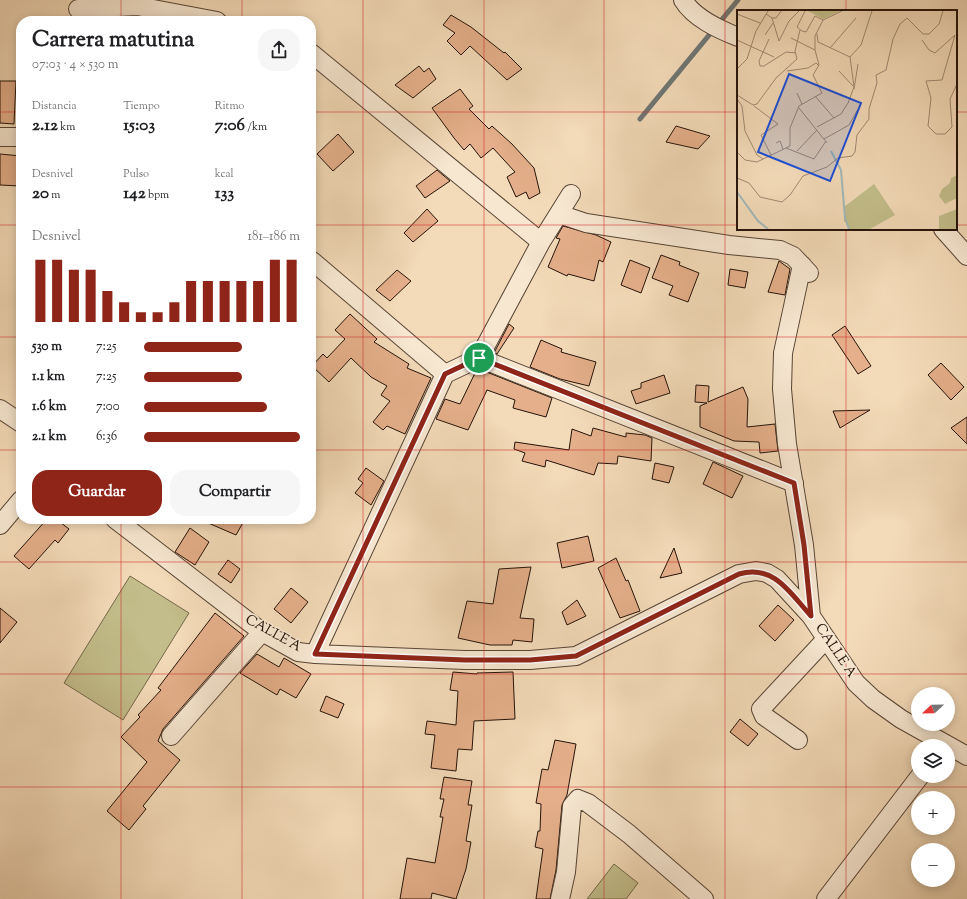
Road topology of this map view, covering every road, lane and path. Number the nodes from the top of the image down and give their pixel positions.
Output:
1 (683, 0) edge
2 (78, 9) dead end
3 (190, 16) edge
4 (737, 37) edge
5 (316, 57) edge
6 (0, 137) edge
7 (16, 137) edge
8 (570, 194) dead end
9 (560, 214) junction
10 (943, 230) edge
11 (541, 242) junction
12 (967, 256) edge
13 (316, 264) edge
14 (479, 358) junction
15 (445, 374) junction
16 (0, 409) edge
17 (16, 419) edge
18 (794, 483) junction
19 (16, 506) edge
20 (126, 524) edge
21 (0, 525) edge
22 (811, 616) junction
23 (262, 632) junction
24 (826, 639) junction
25 (315, 654) junction
26 (171, 736) dead end
27 (933, 739) edge
28 (798, 740) dead end
29 (955, 750) edge
30 (967, 756) edge
31 (915, 783) edge
32 (560, 899) edge
33 (704, 899) edge
34 (826, 899) edge

1 - 4 street
2 - 3 street
5 - 11 street
6 - 7 street
8 - 9 street
9 - 11 street
9 - 18 street
10 - 12 street
11 - 14 street
13 - 15 street
14 - 15 street
14 - 18 street
15 - 25 street
16 - 17 street
18 - 22 street
19 - 21 street
20 - 23 street, CALLE A
22 - 24 street, CALLE A
22 - 25 street, CALLE A
23 - 25 street, CALLE A
23 - 26 street
24 - 27 street, CALLE A
24 - 28 street
29 - 30 street, CALLE A
31 - 34 street
32 - 33 street

